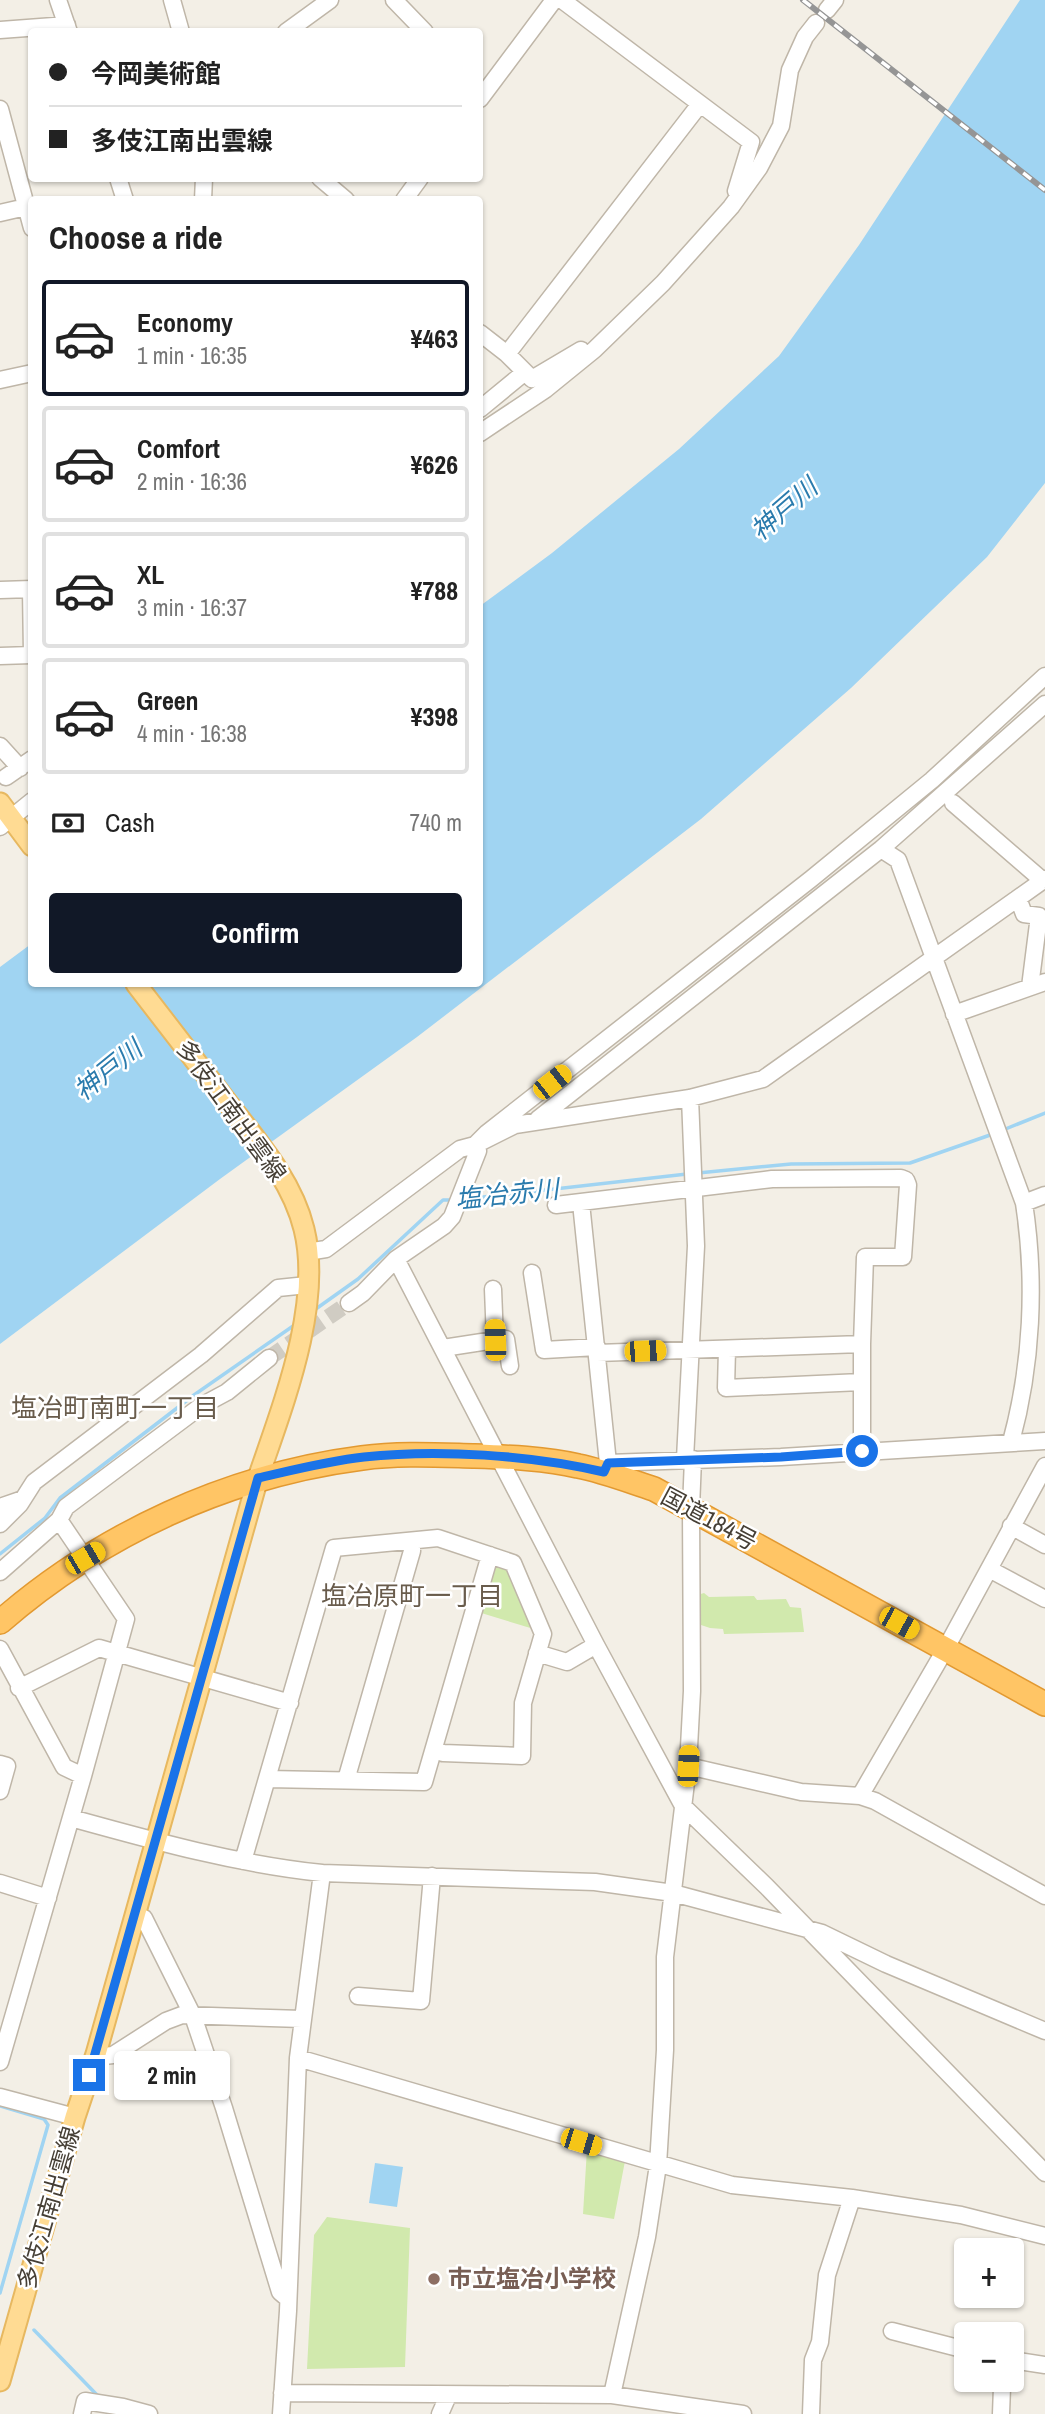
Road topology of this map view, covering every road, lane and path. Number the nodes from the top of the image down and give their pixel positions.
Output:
1 (58, 0) edge
2 (172, 0) edge
3 (330, 0) edge
4 (394, 0) edge
5 (554, 0) edge
6 (562, 0) edge
7 (826, 11) edge
8 (68, 28) edge
9 (180, 28) edge
10 (292, 28) edge
11 (421, 28) edge
12 (28, 29) edge
13 (0, 30) edge
14 (483, 89) edge
15 (700, 104) junction
16 (0, 109) edge
17 (3, 135) edge
18 (325, 182) edge
19 (341, 196) edge
20 (26, 207) junction
21 (731, 207) junction
22 (0, 214) edge
23 (28, 214) edge
24 (483, 335) edge
25 (594, 350) junction
26 (507, 354) junction
27 (525, 372) junction
28 (28, 374) edge
29 (0, 380) edge
30 (483, 407) edge
31 (483, 431) edge
32 (28, 589) edge
33 (0, 590) edge
34 (28, 655) edge
35 (0, 656) edge
36 (1045, 676) edge
37 (1045, 704) edge
38 (0, 747) edge
39 (19, 768) edge
40 (953, 803) dead end
41 (28, 806) edge
42 (13, 825) edge
43 (881, 849) junction
44 (1044, 880) edge
45 (1018, 898) junction
46 (933, 958) junction
47 (1037, 985) edge
48 (138, 987) edge
49 (954, 1014) junction
50 (690, 1098) junction
51 (536, 1121) junction
52 (475, 1145) junction
53 (694, 1188) junction
54 (1045, 1195) edge
55 (581, 1203) junction
56 (1024, 1203) junction
57 (556, 1205) dead end
58 (307, 1252) junction
59 (396, 1258) junction
60 (532, 1273) dead end
61 (307, 1284) junction
62 (493, 1289) dead end
63 (349, 1303) tunnel mouth
64 (495, 1340) junction
65 (862, 1344) junction
66 (443, 1348) junction
67 (727, 1349) junction
68 (597, 1350) junction
69 (692, 1350) junction
70 (268, 1358) tunnel mouth
71 (510, 1366) dead end
72 (861, 1382) junction
73 (1045, 1441) edge
74 (1011, 1442) junction
75 (862, 1451) junction
76 (500, 1457) junction
77 (689, 1459) junction
78 (606, 1467) junction
79 (1043, 1475) edge
80 (258, 1478) junction
81 (23, 1499) junction
82 (0, 1507) edge
83 (691, 1508) junction
84 (59, 1520) junction
85 (0, 1524) edge
86 (1011, 1527) junction
87 (412, 1541) junction
88 (1045, 1545) edge
89 (490, 1555) junction
90 (85, 1558) junction
91 (989, 1569) junction
92 (0, 1572) edge
93 (1045, 1599) edge
94 (0, 1622) edge
95 (596, 1645) junction
96 (946, 1648) junction
97 (0, 1650) edge
98 (537, 1653) junction
99 (118, 1654) junction
100 (202, 1678) junction
101 (19, 1688) junction
102 (290, 1703) junction
103 (1045, 1704) edge
104 (435, 1750) junction
105 (0, 1764) edge
106 (688, 1766) junction
107 (83, 1776) junction
108 (267, 1779) junction
109 (346, 1780) junction
110 (0, 1791) edge
111 (860, 1796) junction
112 (683, 1806) junction
113 (71, 1818) junction
114 (155, 1841) junction
115 (243, 1861) junction
116 (322, 1873) junction
117 (432, 1876) junction
118 (0, 1883) edge
119 (673, 1894) junction
120 (1045, 1896) edge
121 (48, 1898) junction
122 (144, 1918) dead end
123 (806, 1929) junction
124 (358, 1996) dead end
125 (193, 2016) junction
126 (302, 2019) junction
127 (1045, 2031) edge
128 (96, 2054) junction
129 (298, 2058) junction
130 (0, 2062) edge
131 (0, 2097) edge
132 (75, 2118) junction
133 (658, 2165) junction
134 (1045, 2173) edge
135 (852, 2198) junction
136 (1045, 2236) edge
137 (287, 2298) junction
138 (892, 2331) dead end
139 (954, 2347) edge
140 (1024, 2362) edge
141 (1045, 2365) edge
142 (0, 2381) edge
143 (1002, 2392) edge
144 (282, 2393) junction
145 (612, 2395) junction
146 (448, 2396) junction
147 (82, 2414) edge
148 (149, 2414) edge
149 (281, 2414) edge
150 (440, 2414) edge
151 (743, 2414) edge
152 (811, 2414) edge
153 (1001, 2414) edge

1 - 8 street
2 - 9 street
3 - 10 street
4 - 11 street
5 - 14 street
6 - 15 street
7 - 21 street
12 - 13 street
15 - 21 street
15 - 26 street
16 - 17 street
17 - 20 street
18 - 19 street
20 - 22 street
20 - 23 street
21 - 25 street
24 - 26 street
25 - 27 street
25 - 31 street
26 - 27 street
27 - 30 street
28 - 29 street
32 - 33 street
34 - 35 street
36 - 52 street
37 - 43 street
38 - 39 street
40 - 44 street
41 - 42 street
43 - 46 street
43 - 51 street
44 - 45 street
45 - 46 street
45 - 47 street
46 - 49 street
46 - 50 street
47 - 49 street
48 - 58 main road, 多伎江南出雲線
49 - 56 street
50 - 51 street
50 - 53 street
51 - 52 street
52 - 58 street
52 - 59 street
53 - 55 street
53 - 65 street
53 - 69 street
54 - 56 street
55 - 57 street
55 - 68 street
56 - 74 street
58 - 61 main road, 多伎江南出雲線
59 - 63 street
59 - 66 street
60 - 68 street
61 - 80 main road, 多伎江南出雲線
61 - 81 street
62 - 64 street
64 - 66 street
64 - 71 street
65 - 67 street
65 - 72 street
66 - 76 street
67 - 69 street
67 - 72 street
68 - 69 street
68 - 78 street
69 - 77 street
70 - 84 street
72 - 75 street
73 - 74 street
74 - 75 street
75 - 77 street
76 - 78 highway, 国道184号
76 - 80 highway, 国道184号
76 - 95 street
77 - 78 street
77 - 83 street
78 - 83 highway, 国道184号
79 - 86 street
80 - 90 highway, 国道184号
80 - 100 main road, 多伎江南出雲線
81 - 82 street
81 - 85 street
83 - 96 highway, 国道184号
83 - 106 street
84 - 90 street
84 - 92 street
86 - 88 street
86 - 91 street
87 - 89 street
87 - 102 street
87 - 109 street
89 - 98 street
89 - 104 street
90 - 94 highway, 国道184号
90 - 99 street
91 - 93 street
91 - 96 street
95 - 98 street
95 - 112 street
96 - 103 highway, 国道184号
96 - 111 street
97 - 101 street
98 - 104 street
99 - 100 street
99 - 101 street
99 - 107 street
100 - 102 street
100 - 114 main road, 多伎江南出雲線
101 - 107 street
102 - 108 street
104 - 109 street
105 - 110 street
106 - 111 street
106 - 112 street
107 - 113 street
108 - 109 street
108 - 115 street
111 - 120 street
112 - 119 street
112 - 123 street
113 - 114 street
113 - 121 street
114 - 115 street
114 - 128 main road, 多伎江南出雲線
115 - 116 street
116 - 117 street
116 - 126 street
117 - 119 street
117 - 124 street
118 - 121 street
119 - 123 street
119 - 133 street
121 - 130 street
122 - 125 street
123 - 127 street
123 - 134 street
125 - 126 street
125 - 128 street
125 - 137 street
126 - 129 street
128 - 132 main road, 多伎江南出雲線
129 - 133 street
129 - 137 street
131 - 132 street
132 - 142 main road, 多伎江南出雲線
133 - 135 street
133 - 145 street
135 - 136 street
135 - 152 street
137 - 144 street
138 - 139 street
140 - 141 street
143 - 153 street
144 - 146 street
144 - 149 street
145 - 146 street
145 - 151 street
146 - 150 street
147 - 148 street

